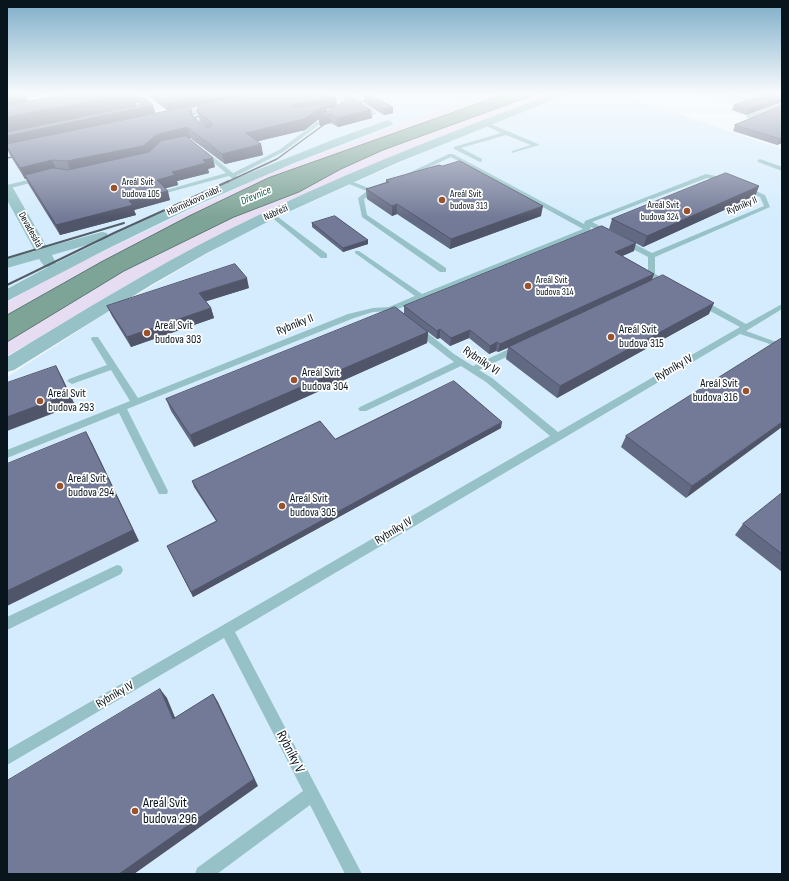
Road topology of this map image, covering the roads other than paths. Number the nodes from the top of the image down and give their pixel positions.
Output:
1 (302, 135) edge
2 (352, 135) edge
3 (455, 135) edge
4 (499, 135) edge
5 (512, 135) edge
6 (196, 146) edge
7 (514, 152) dead end
8 (480, 160) dead end
9 (760, 160) dead end
10 (782, 169) edge
11 (50, 176) edge
12 (233, 177) junction
13 (346, 181) junction
14 (391, 182) edge
15 (385, 185) edge
16 (7, 188) edge
17 (166, 191) edge
18 (371, 192) junction
19 (272, 215) junction
20 (588, 226) junction
21 (128, 232) junction
22 (42, 252) junction
23 (357, 252) dead end
24 (324, 256) dead end
25 (652, 256) junction
26 (7, 262) edge
27 (443, 270) dead end
28 (52, 271) junction
29 (674, 288) edge
30 (7, 296) edge
31 (420, 296) junction
32 (693, 298) edge
33 (782, 306) edge
34 (390, 309) junction
35 (742, 329) junction
36 (95, 339) dead end
37 (529, 343) edge
38 (782, 347) edge
39 (462, 362) junction
40 (7, 366) edge
41 (113, 366) junction
42 (473, 369) junction
43 (72, 381) dead end
44 (136, 402) junction
45 (122, 408) junction
46 (363, 409) dead end
47 (556, 436) junction
48 (7, 454) edge
49 (164, 491) dead end
50 (117, 570) dead end
51 (7, 624) edge
52 (227, 630) junction
53 (7, 758) edge
54 (312, 794) junction
55 (203, 874) edge
56 (354, 874) edge

1 - 12 lane
2 - 12 street, Hlavničkovo nábř.
3 - 13 street, Nábřeží
4 - 8 lane
5 - 7 lane
6 - 12 lane
9 - 10 lane
11 - 16 lane
12 - 17 lane
12 - 21 street, Hlavničkovo nábř.
13 - 18 lane
13 - 19 street, Nábřeží
14 - 20 lane
15 - 18 lane
16 - 22 street, Devadesátá
18 - 27 lane
19 - 24 lane
19 - 40 street, Nábřeží
20 - 25 lane
20 - 25 lane, Rybníky II
20 - 31 lane, Rybníky II
21 - 22 street
21 - 28 street, Hlavničkovo nábř.
22 - 26 street
22 - 28 street, Devadesátá
23 - 31 lane
25 - 29 lane
28 - 30 street, Hlavničkovo nábř.
31 - 34 lane, Rybníky II
32 - 35 lane
33 - 35 lane, Rybníky IV
34 - 39 lane, Rybníky VI
34 - 44 lane, Rybníky II
35 - 38 lane
35 - 47 lane, Rybníky IV
36 - 41 lane
37 - 42 lane
39 - 42 lane, Rybníky VI
39 - 46 lane
41 - 43 lane
41 - 44 lane
42 - 47 lane, Rybníky VI
44 - 45 lane, Rybníky II
45 - 48 lane, Rybníky II
45 - 49 lane
47 - 52 lane, Rybníky IV
50 - 51 lane
52 - 53 lane, Rybníky IV
52 - 54 lane, Rybníky V
54 - 55 lane
54 - 56 lane, Rybníky V

